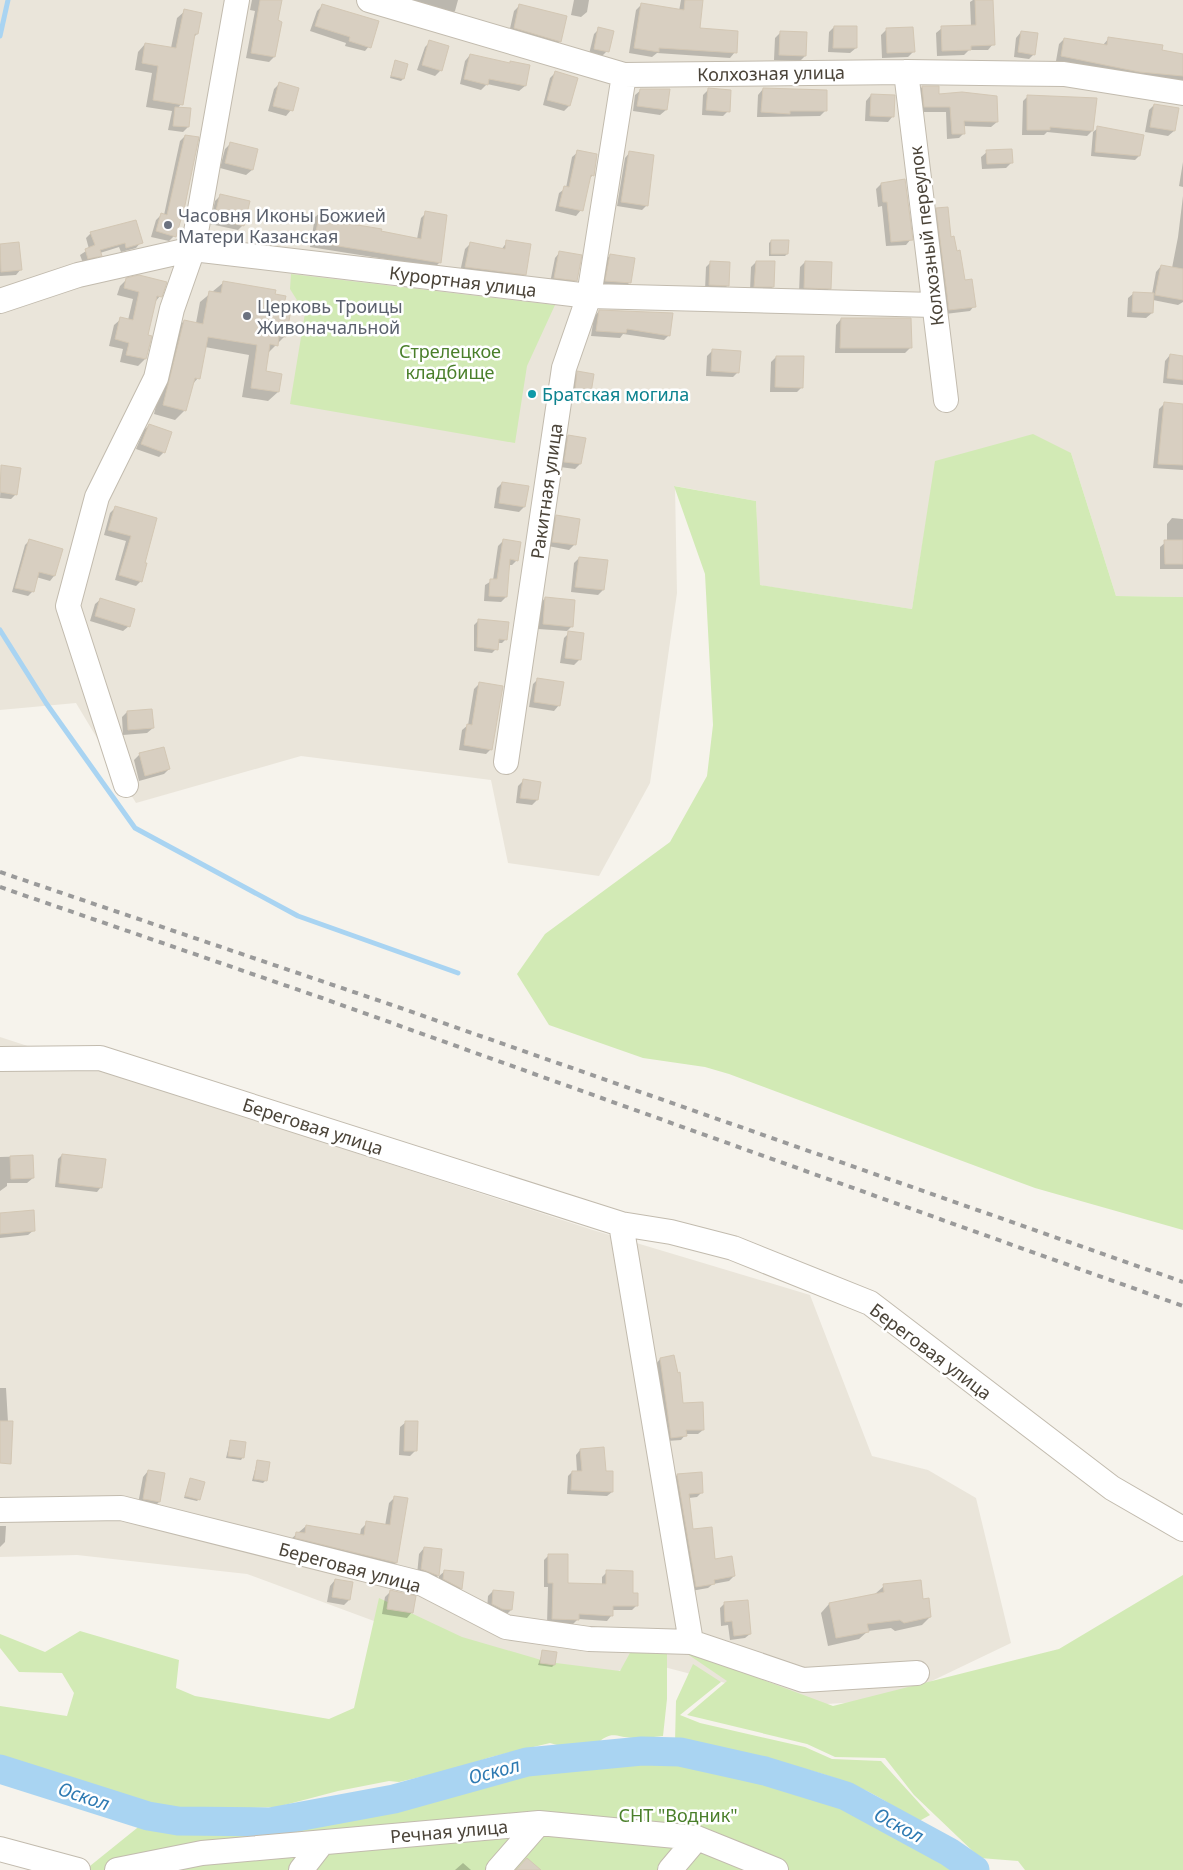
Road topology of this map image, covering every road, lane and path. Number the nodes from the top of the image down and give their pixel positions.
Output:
1 (237, 0) edge
2 (370, 0) edge
3 (906, 72) junction
4 (624, 75) junction
5 (1183, 93) edge
6 (193, 249) junction
7 (589, 296) junction
8 (0, 301) edge
9 (934, 305) junction
10 (946, 400) dead end
11 (506, 762) dead end
12 (126, 785) dead end
13 (0, 1059) edge
14 (621, 1224) junction
15 (0, 1510) edge
16 (1183, 1530) edge
17 (692, 1642) junction
18 (917, 1673) dead end
19 (539, 1823) junction
20 (697, 1838) junction
21 (322, 1843) junction
22 (0, 1849) edge
23 (196, 1862) edge
24 (78, 1870) edge
25 (117, 1870) edge
26 (301, 1870) edge
27 (498, 1870) edge
28 (670, 1870) edge
29 (776, 1870) edge

1 - 6 street
2 - 4 street, Колхозная улица
3 - 4 street, Колхозная улица
3 - 5 street, Колхозная улица
3 - 9 street, Колхозный переулок
4 - 7 street, Ракитная улица
6 - 7 street, Курортная улица
6 - 8 street, Курортная улица
6 - 12 street
7 - 9 street, Курортная улица
7 - 11 street, Ракитная улица
9 - 10 street, Колхозный переулок
13 - 14 street, Береговая улица
14 - 16 street, Береговая улица
14 - 17 street
15 - 17 street, Береговая улица
17 - 18 street, Береговая улица
19 - 20 street, Речная улица
19 - 21 street, Речная улица
19 - 27 street
20 - 28 street
20 - 29 street, Речная улица
21 - 23 street, Речная улица
21 - 26 street
22 - 24 street
23 - 25 street, Речная улица

